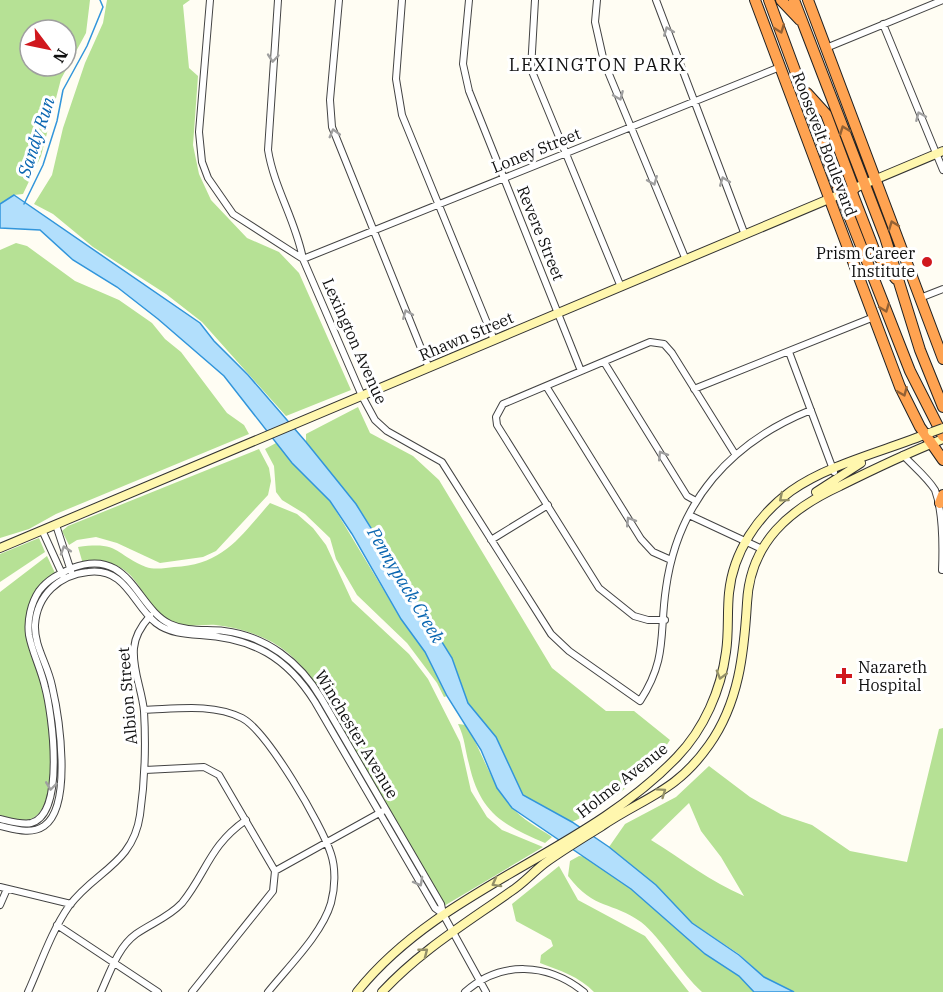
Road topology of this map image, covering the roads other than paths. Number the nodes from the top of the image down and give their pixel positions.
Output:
1 (210, 0) edge
2 (278, 0) edge
3 (339, 0) edge
4 (402, 0) edge
5 (469, 0) edge
6 (535, 0) edge
7 (597, 0) edge
8 (656, 0) edge
9 (755, 0) edge
10 (769, 0) edge
11 (781, 0) edge
12 (794, 0) edge
13 (942, 2) edge
14 (810, 4) edge
15 (802, 22) junction
16 (884, 24) junction
17 (826, 48) junction
18 (815, 54) junction
19 (791, 58) junction
20 (780, 67) junction
21 (694, 101) junction
22 (795, 105) junction
23 (631, 126) junction
24 (565, 153) junction
25 (940, 153) edge
26 (943, 170) edge
27 (503, 178) junction
28 (871, 182) junction
29 (849, 191) junction
30 (830, 199) junction
31 (438, 204) junction
32 (374, 231) junction
33 (745, 235) junction
34 (303, 259) junction
35 (686, 260) junction
36 (621, 287) junction
37 (943, 289) edge
38 (902, 290) junction
39 (920, 298) junction
40 (559, 313) junction
41 (874, 317) junction
42 (494, 340) junction
43 (789, 352) junction
44 (943, 359) edge
45 (604, 362) junction
46 (429, 368) junction
47 (581, 371) junction
48 (546, 386) junction
49 (694, 389) junction
50 (362, 396) junction
51 (943, 407) edge
52 (811, 410) junction
53 (943, 428) edge
54 (935, 438) edge
55 (735, 454) junction
56 (903, 455) junction
57 (943, 460) edge
58 (836, 478) junction
59 (942, 499) edge
60 (696, 501) junction
61 (548, 505) junction
62 (688, 515) junction
63 (56, 525) junction
64 (42, 531) junction
65 (491, 540) junction
66 (745, 541) junction
67 (0, 548) edge
68 (762, 549) junction
69 (671, 560) junction
70 (942, 570) edge
71 (72, 572) junction
72 (63, 575) junction
73 (152, 615) junction
74 (665, 620) junction
75 (49, 685) junction
76 (144, 710) junction
77 (145, 770) junction
78 (48, 808) junction
79 (55, 811) junction
80 (383, 811) junction
81 (609, 817) junction
82 (0, 819) edge
83 (246, 820) junction
84 (0, 826) edge
85 (326, 843) junction
86 (549, 856) junction
87 (275, 871) junction
88 (3, 888) edge
89 (71, 904) junction
90 (0, 905) edge
91 (443, 914) junction
92 (57, 926) junction
93 (453, 931) junction
94 (114, 963) junction
95 (479, 980) junction
96 (361, 991) edge
97 (28, 992) edge
98 (101, 992) edge
99 (158, 992) edge
100 (192, 992) edge
101 (268, 992) edge
102 (382, 992) edge
103 (465, 992) edge
104 (486, 992) edge
105 (584, 992) edge

1 - 34 street
2 -> 34 street, Lexington Avenue
32 -> 3 street
4 - 31 street
5 - 27 street, Revere Street
6 - 24 street
7 -> 23 street
21 -> 8 street
9 - 20 highway, Roosevelt Boulevard
10 -> 19 highway, Roosevelt Boulevard
11 - 15 highway
12 - 15 highway, Roosevelt Boulevard
13 - 16 street
14 - 17 highway, Roosevelt Boulevard
14 - 18 highway
15 - 18 highway, Roosevelt Boulevard
16 - 17 street
25 -> 16 street
17 - 28 highway, Roosevelt Boulevard
28 -> 18 highway, Roosevelt Boulevard
19 - 22 highway
19 - 29 highway, Roosevelt Boulevard
20 - 21 street, Loney Street
20 - 22 highway, Roosevelt Boulevard
21 - 23 street, Loney Street
33 -> 21 street
22 - 30 highway, Roosevelt Boulevard
23 - 24 street, Loney Street
23 -> 35 street
24 - 27 street, Loney Street
24 - 36 street
25 - 26 street
25 - 28 main road, Rhawn Street
27 - 31 street, Loney Street
27 - 40 street, Revere Street
28 - 29 main road, Rhawn Street
28 - 38 highway, Roosevelt Boulevard
39 -> 28 highway, Roosevelt Boulevard
29 - 30 main road, Rhawn Street
29 - 38 highway
29 -> 54 highway, Roosevelt Boulevard
30 - 33 main road, Rhawn Street
30 - 41 highway, Roosevelt Boulevard
31 - 32 street, Loney Street
31 - 42 street
32 - 34 street, Loney Street
46 -> 32 street
33 - 35 main road, Rhawn Street
34 - 50 street, Lexington Avenue
35 - 36 main road, Rhawn Street
36 - 40 main road, Rhawn Street
37 - 39 street
38 - 51 highway, Roosevelt Boulevard
39 - 44 highway, Roosevelt Boulevard
40 - 42 main road, Rhawn Street
40 - 47 street, Revere Street
41 - 43 street
41 -> 54 highway, Roosevelt Boulevard
42 - 46 main road, Rhawn Street
43 - 49 street
43 - 52 street
45 - 47 street
45 - 49 street
60 -> 45 street
46 - 50 main road, Rhawn Street
47 - 48 street
48 - 61 street
69 -> 48 street
49 - 55 street
50 - 63 main road, Rhawn Street
50 - 65 street, Lexington Avenue
52 - 55 street
52 - 58 street
53 - 54 main road, Holme Avenue, bridge
54 - 56 main road, Holme Avenue
54 - 57 highway, Roosevelt Boulevard
54 - 58 main road, Holme Avenue
55 - 60 street
56 - 58 main road, Holme Avenue
56 - 59 street
58 -> 66 main road, Holme Avenue
58 - 68 main road, Holme Avenue
59 - 70 street
60 - 62 street
61 - 65 street
61 - 74 street
62 - 66 street
62 - 69 street
63 - 64 main road, Rhawn Street
71 -> 63 street
64 - 67 main road, Rhawn Street
64 - 72 street
65 - 74 street, Lexington Avenue
66 - 68 street
66 -> 81 main road, Holme Avenue
81 -> 68 main road, Holme Avenue
69 - 74 street
71 - 72 street, Winchester Avenue
71 - 73 street, Winchester Avenue
72 - 75 street, Winchester Avenue
73 - 76 street, Albion Street
73 - 80 street, Winchester Avenue
75 -> 78 street, Winchester Avenue
75 - 79 street, Winchester Avenue
76 - 77 street, Albion Street
76 - 85 street
77 - 83 street
77 - 89 street, Albion Street
78 - 79 street
78 - 82 street
79 - 84 street
80 - 85 street
80 - 91 street, Winchester Avenue
81 - 86 main road, Holme Avenue
83 - 87 street
83 - 94 street
85 - 87 street
85 - 101 street
86 -> 91 main road, Holme Avenue
86 - 93 main road, Holme Avenue
87 - 100 street
88 - 89 street
88 - 90 street
89 - 92 street, Albion Street
91 - 93 street, Winchester Avenue
91 - 96 main road, Holme Avenue
92 - 94 street
92 - 97 street, Albion Street
93 - 95 street, Winchester Avenue
102 -> 93 main road, Holme Avenue
94 - 98 street
94 - 99 street
95 - 103 street
95 - 104 street, Winchester Avenue
95 - 105 street

